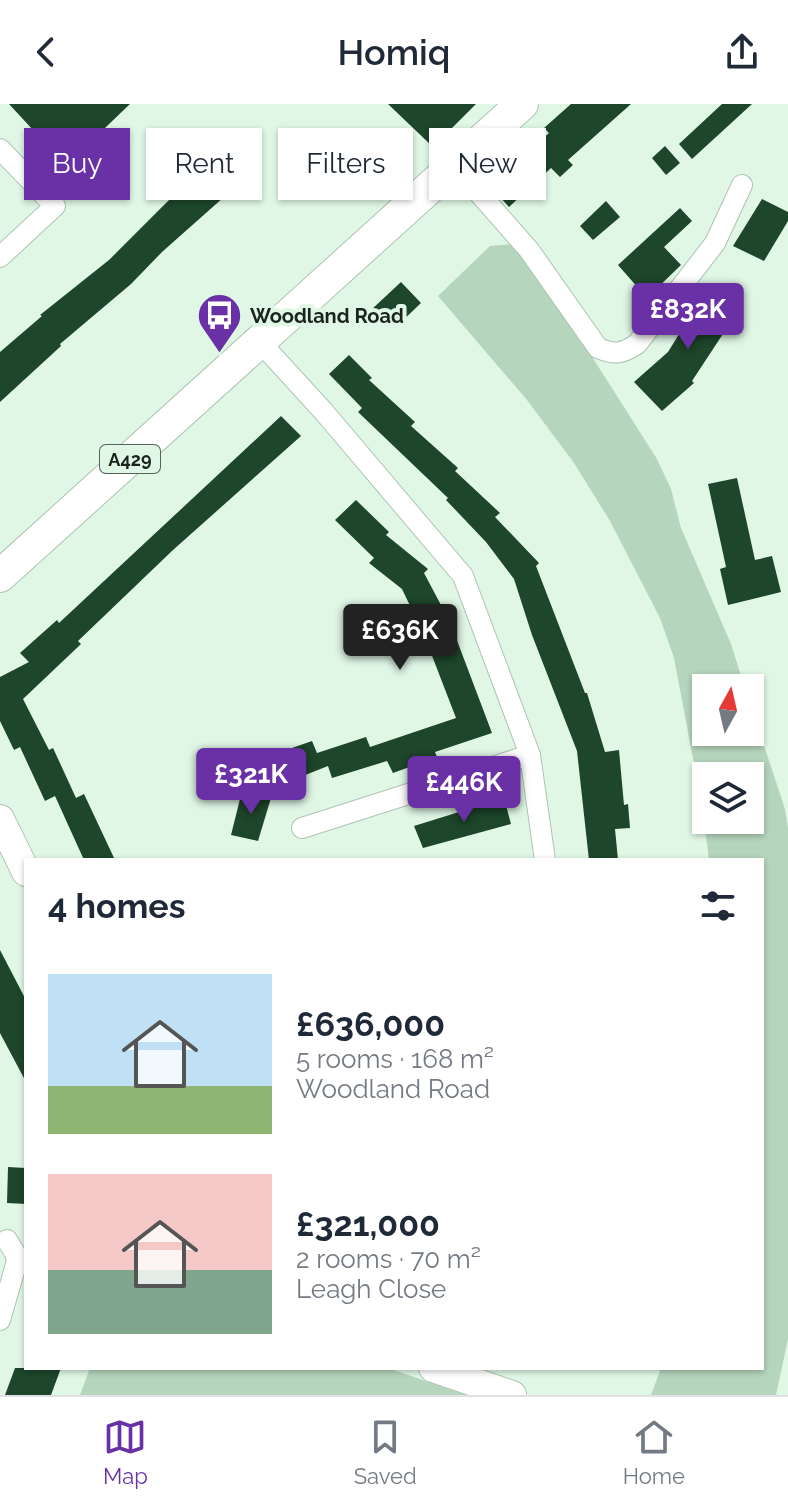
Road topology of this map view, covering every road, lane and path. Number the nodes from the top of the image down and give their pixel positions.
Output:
1 (516, 106) edge
2 (494, 128) edge
3 (0, 149) edge
4 (742, 185) dead end
5 (429, 189) edge
6 (485, 200) edge
7 (0, 257) edge
8 (260, 342) junction
9 (0, 576) edge
10 (530, 755) junction
11 (0, 819) edge
12 (302, 828) dead end
13 (545, 858) edge
14 (24, 868) edge
15 (11, 1235) edge
16 (0, 1320) edge
17 (445, 1370) edge
18 (468, 1374) edge
19 (512, 1395) edge

1 - 2 main road, A429
3 - 7 street
4 - 6 street
5 - 8 main road, A429
8 - 9 main road, A429
8 - 10 street
10 - 12 street
10 - 13 street
11 - 14 street
15 - 16 street
17 - 18 street
18 - 19 street

